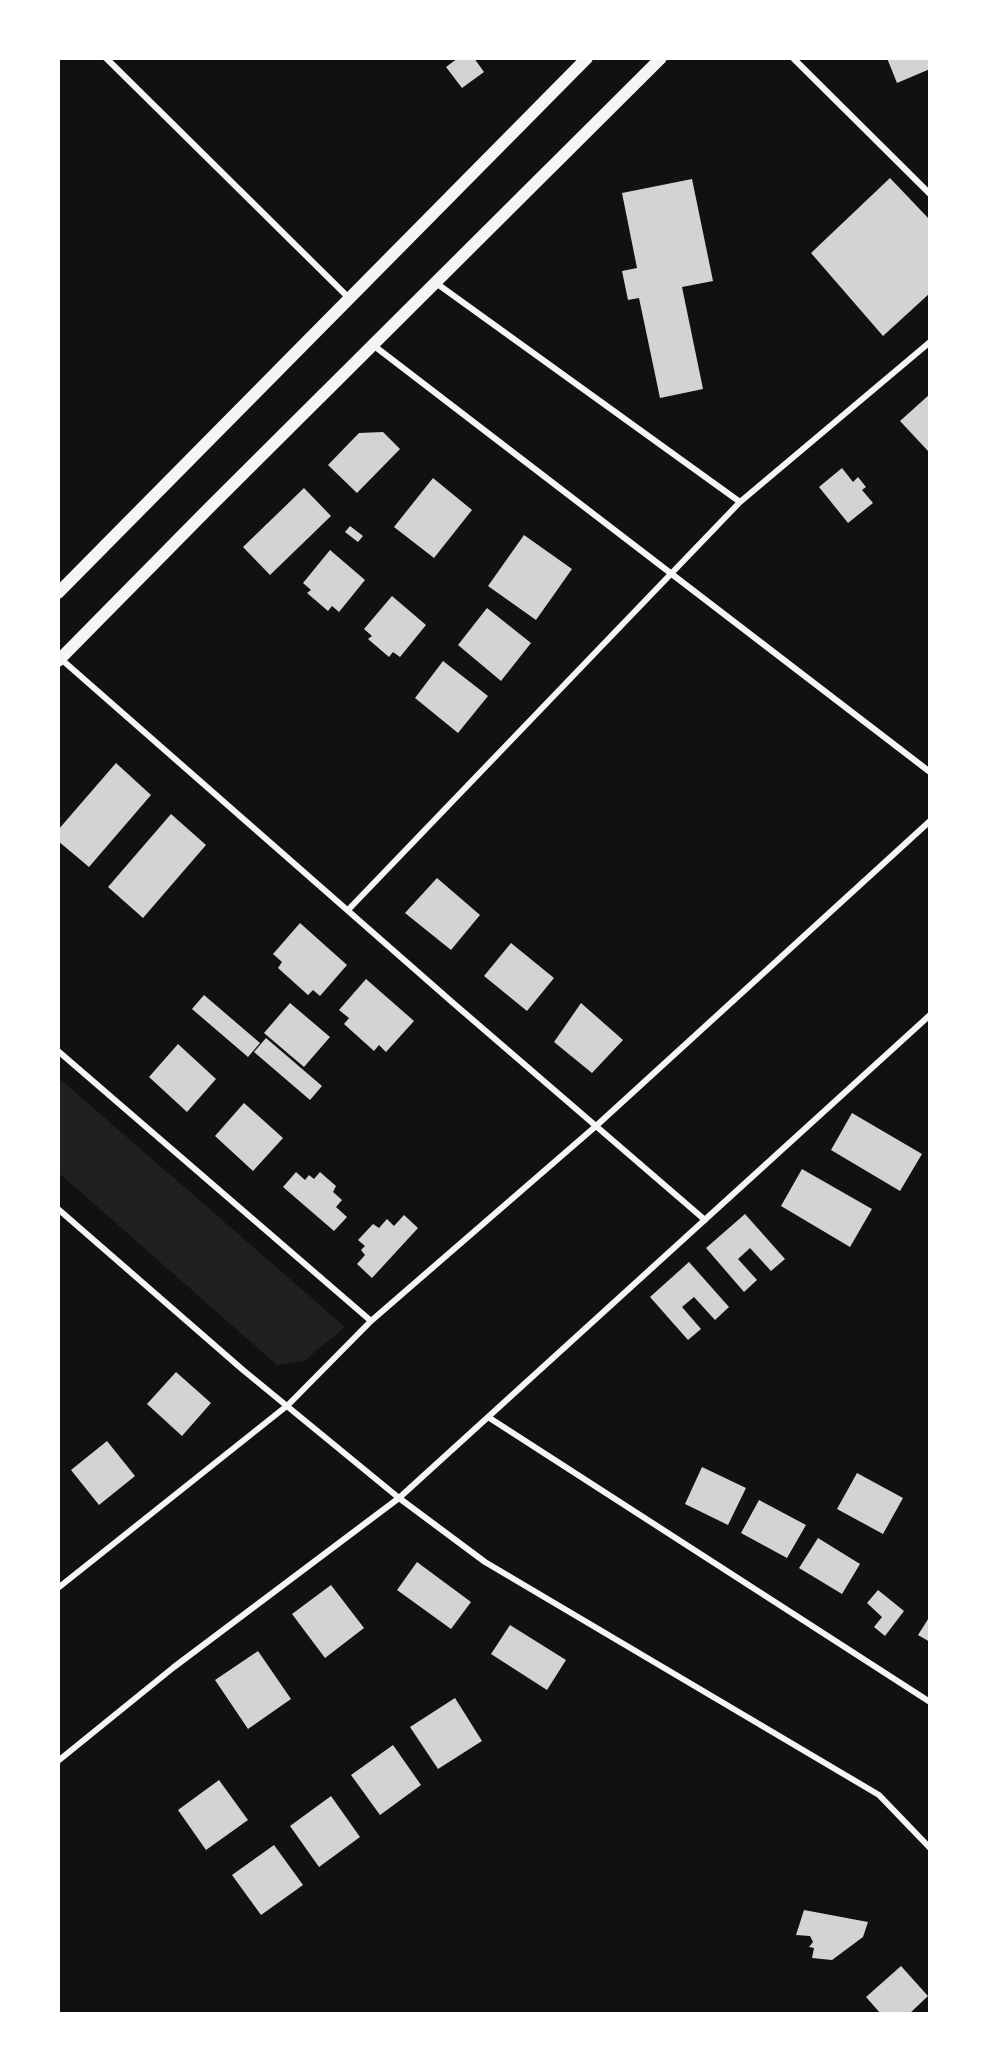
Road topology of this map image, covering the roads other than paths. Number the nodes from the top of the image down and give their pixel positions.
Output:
1 (106, 58) edge
2 (588, 58) edge
3 (661, 58) edge
4 (793, 58) edge
5 (930, 194) edge
6 (435, 283) junction
7 (350, 300) junction
8 (930, 342) edge
9 (373, 344) junction
10 (740, 502) junction
11 (670, 573) junction
12 (58, 594) edge
13 (59, 660) edge
14 (930, 772) edge
15 (930, 821) edge
16 (348, 910) junction
17 (930, 1015) edge
18 (58, 1051) edge
19 (596, 1126) junction
20 (58, 1209) edge
21 (705, 1220) junction
22 (371, 1321) junction
23 (288, 1406) junction
24 (488, 1417) junction
25 (399, 1498) junction
26 (58, 1588) edge
27 (930, 1702) edge
28 (58, 1761) edge
29 (930, 1848) edge

1 - 7 street
2 - 7 main road
3 - 6 main road
4 - 5 street
6 - 9 main road
6 - 10 street
7 - 12 main road
8 - 10 street
9 - 11 street
9 - 13 main road
10 - 11 street
11 - 14 street
11 - 16 street
13 - 16 street
15 - 19 street
16 - 19 street
17 - 21 street
18 - 22 street
19 - 21 street
19 - 22 street
20 - 23 street
21 - 24 street
22 - 23 street
23 - 25 street
23 - 26 street
24 - 25 street
24 - 27 street
25 - 28 street
25 - 29 street

